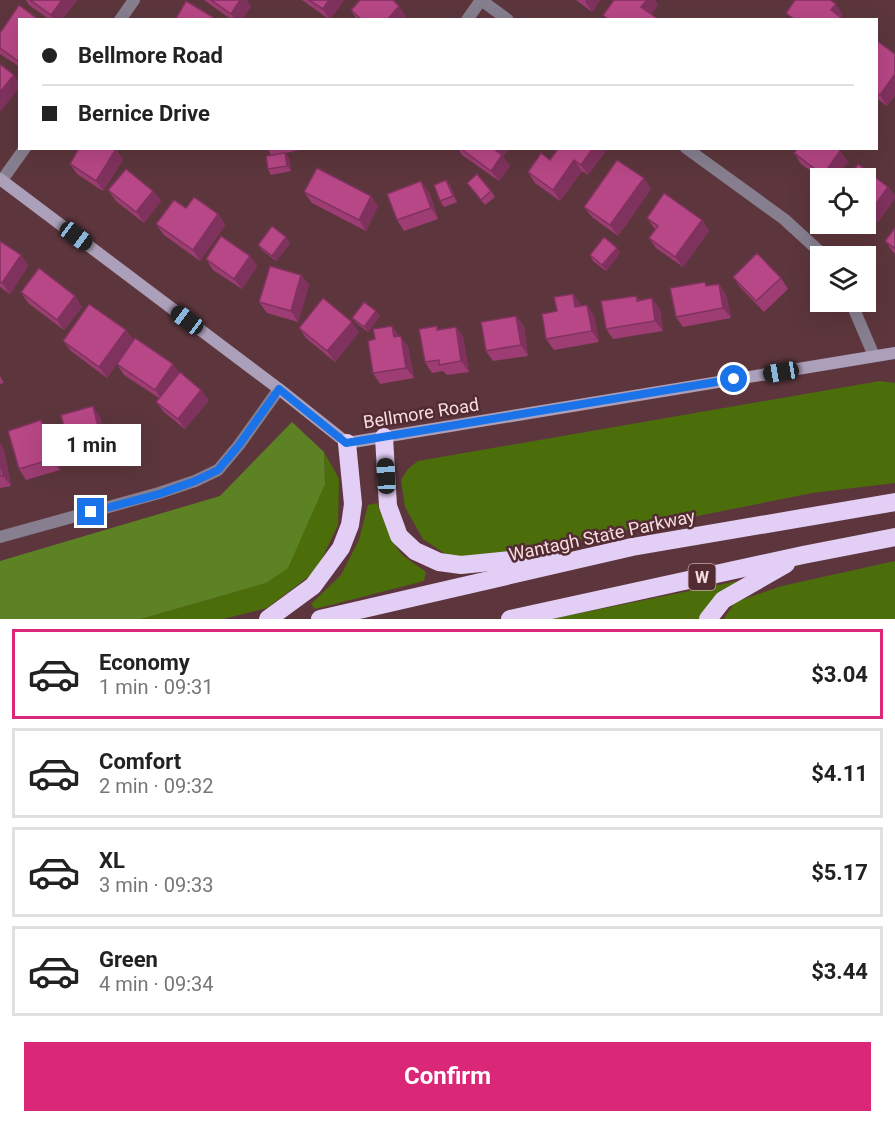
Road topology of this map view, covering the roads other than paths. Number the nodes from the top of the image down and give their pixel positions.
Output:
1 (134, 0) edge
2 (481, 0) edge
3 (121, 18) edge
4 (468, 18) edge
5 (505, 18) edge
6 (24, 150) edge
7 (689, 150) edge
8 (1, 180) edge
9 (814, 246) edge
10 (855, 312) edge
11 (895, 352) edge
12 (874, 356) junction
13 (279, 389) junction
14 (384, 437) junction
15 (346, 443) junction
16 (895, 502) edge
17 (0, 537) edge
18 (895, 537) edge
19 (632, 547) junction
20 (803, 555) junction
21 (268, 619) edge
22 (320, 619) edge
23 (510, 619) edge
24 (708, 619) edge

1 - 3 street
2 - 4 street
2 - 5 street
6 - 8 street
7 - 9 street
8 - 13 main road, Bellmore Road
10 - 12 street
11 - 12 main road, Bellmore Road
12 - 14 main road, Bellmore Road
13 - 15 main road, Bellmore Road
13 - 17 street
14 - 15 main road, Bellmore Road
14 - 19 highway
15 - 21 highway
16 - 19 highway, Wantagh State Parkway / W
18 - 20 highway, W
19 - 22 highway, Wantagh State Parkway / W
20 - 23 highway, W
20 - 24 highway

